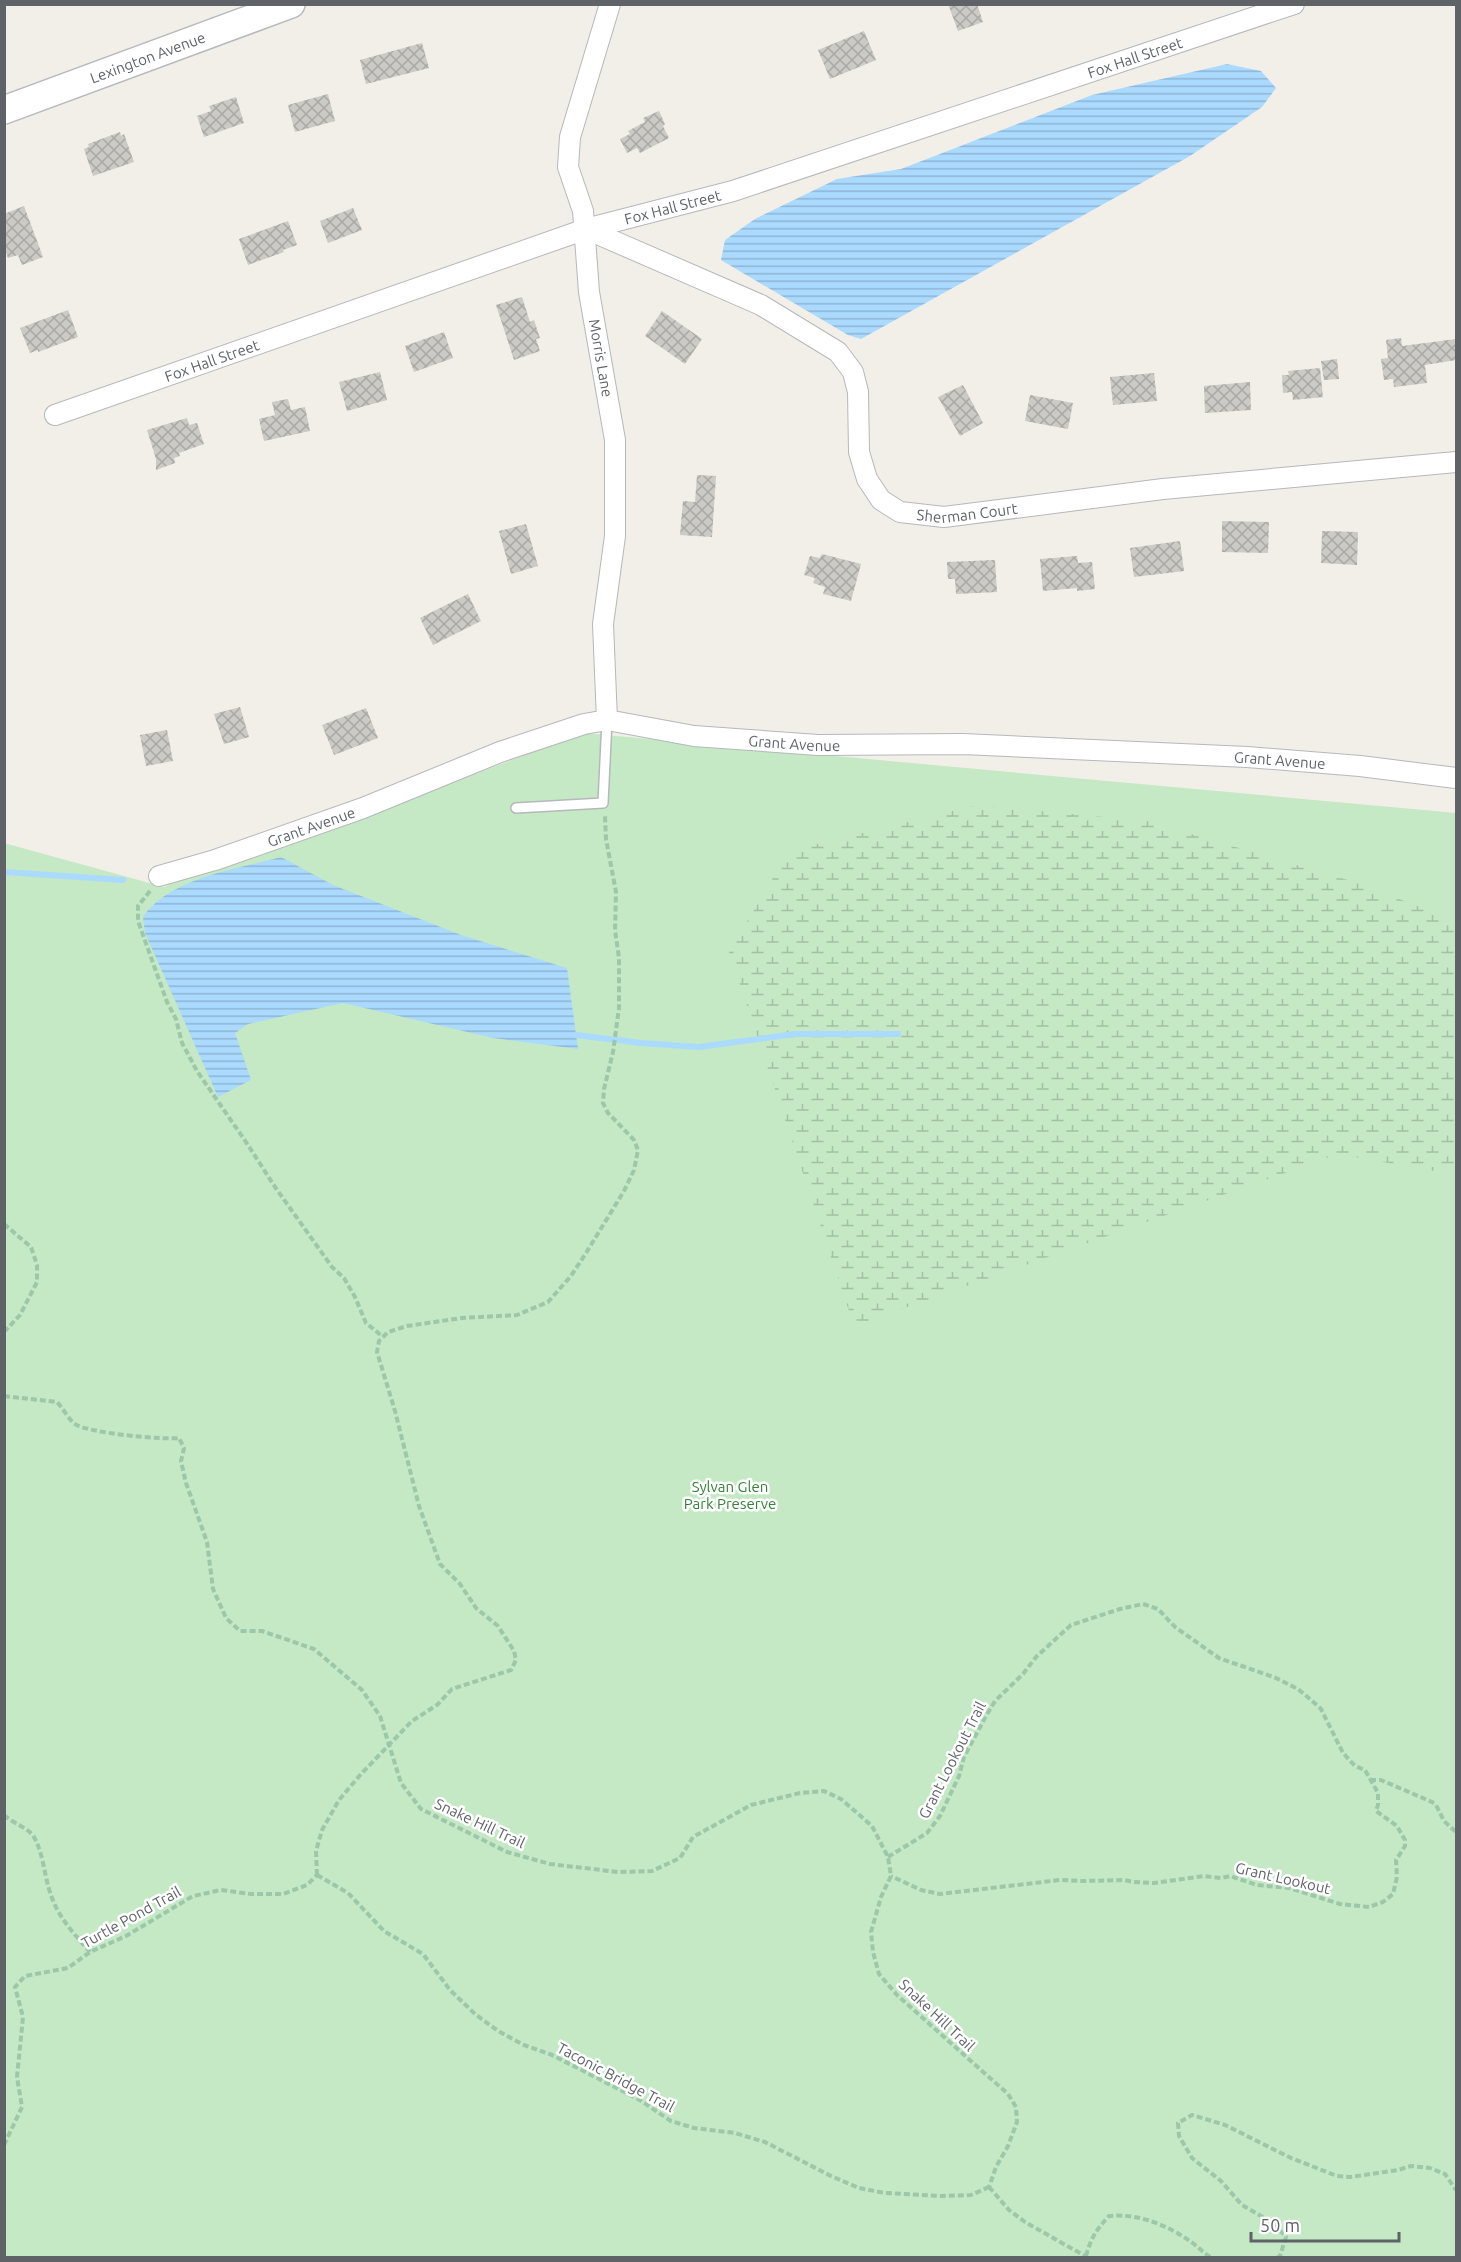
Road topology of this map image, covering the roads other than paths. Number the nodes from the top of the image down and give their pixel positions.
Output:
1 (291, 4) edge
2 (610, 4) edge
3 (1294, 4) edge
4 (4, 110) edge
5 (586, 229) junction
6 (55, 415) dead end
7 (1456, 462) edge
8 (607, 720) junction
9 (1456, 778) edge
10 (516, 808) dead end
11 (159, 876) road end

1 - 4 street, Lexington Avenue
2 - 5 street, Morris Lane
3 - 5 street, Fox Hall Street
5 - 6 street, Fox Hall Street
5 - 7 street, Sherman Court
5 - 8 street, Morris Lane
8 - 9 street, Grant Avenue
8 - 10 lane
8 - 11 street, Grant Avenue

